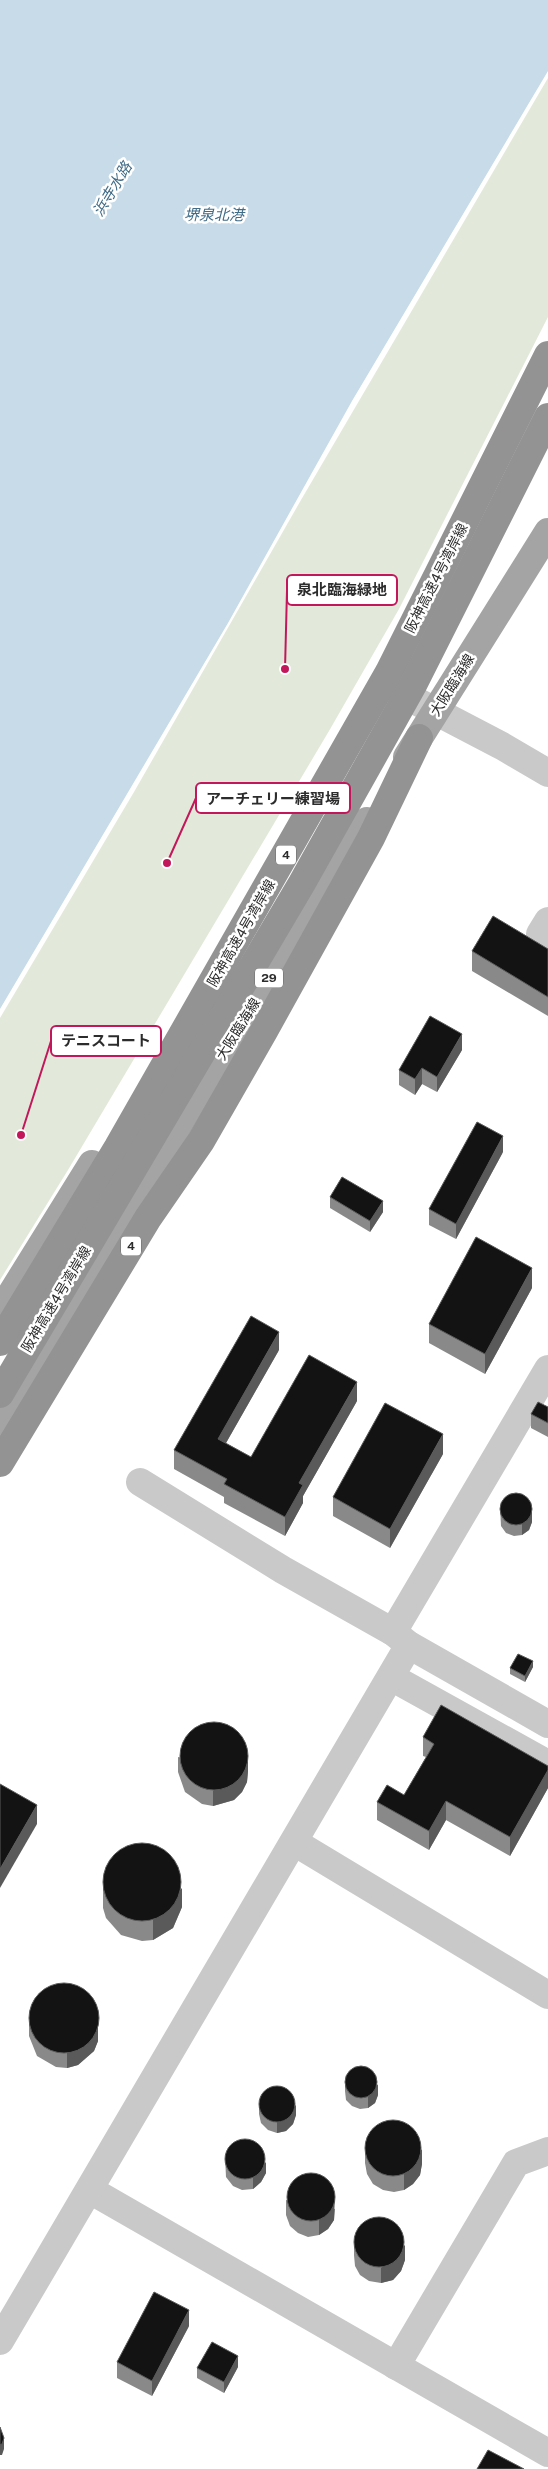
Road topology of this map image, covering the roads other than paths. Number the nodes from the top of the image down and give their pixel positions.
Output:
1 (548, 354) edge
2 (548, 417) edge
3 (548, 450) edge
4 (548, 532) edge
5 (402, 686) junction
6 (436, 711) junction
7 (419, 738) junction
8 (548, 773) edge
9 (548, 920) edge
10 (548, 938) edge
11 (1, 1310) edge
12 (0, 1342) edge
13 (548, 1369) edge
14 (0, 1394) edge
15 (0, 1430) edge
16 (0, 1463) edge
17 (140, 1482) dead end
18 (401, 1638) junction
19 (391, 1677) junction
20 (548, 1724) edge
21 (548, 1764) edge
22 (294, 1842) junction
23 (544, 1985) edge
24 (548, 2151) edge
25 (90, 2190) junction
26 (0, 2341) edge
27 (396, 2366) junction
28 (548, 2453) edge

1 - 12 highway, 阪神高速4号湾岸線 / 4
2 - 5 highway, 阪神高速4号湾岸線 / 4
3 - 5 highway
4 - 6 main road, 大阪臨海線 / 29
5 - 6 street
5 - 11 main road
5 - 14 highway, 阪神高速4号湾岸線 / 4
6 - 7 main road, 大阪臨海線 / 29
6 - 8 street
7 - 15 main road, 大阪臨海線 / 29
7 - 16 highway, 4
9 - 10 street
13 - 18 street
17 - 18 street
18 - 19 street
18 - 20 street
19 - 21 street
19 - 22 street
22 - 23 street
22 - 25 street
24 - 27 street
25 - 26 street
25 - 27 street
27 - 28 street

